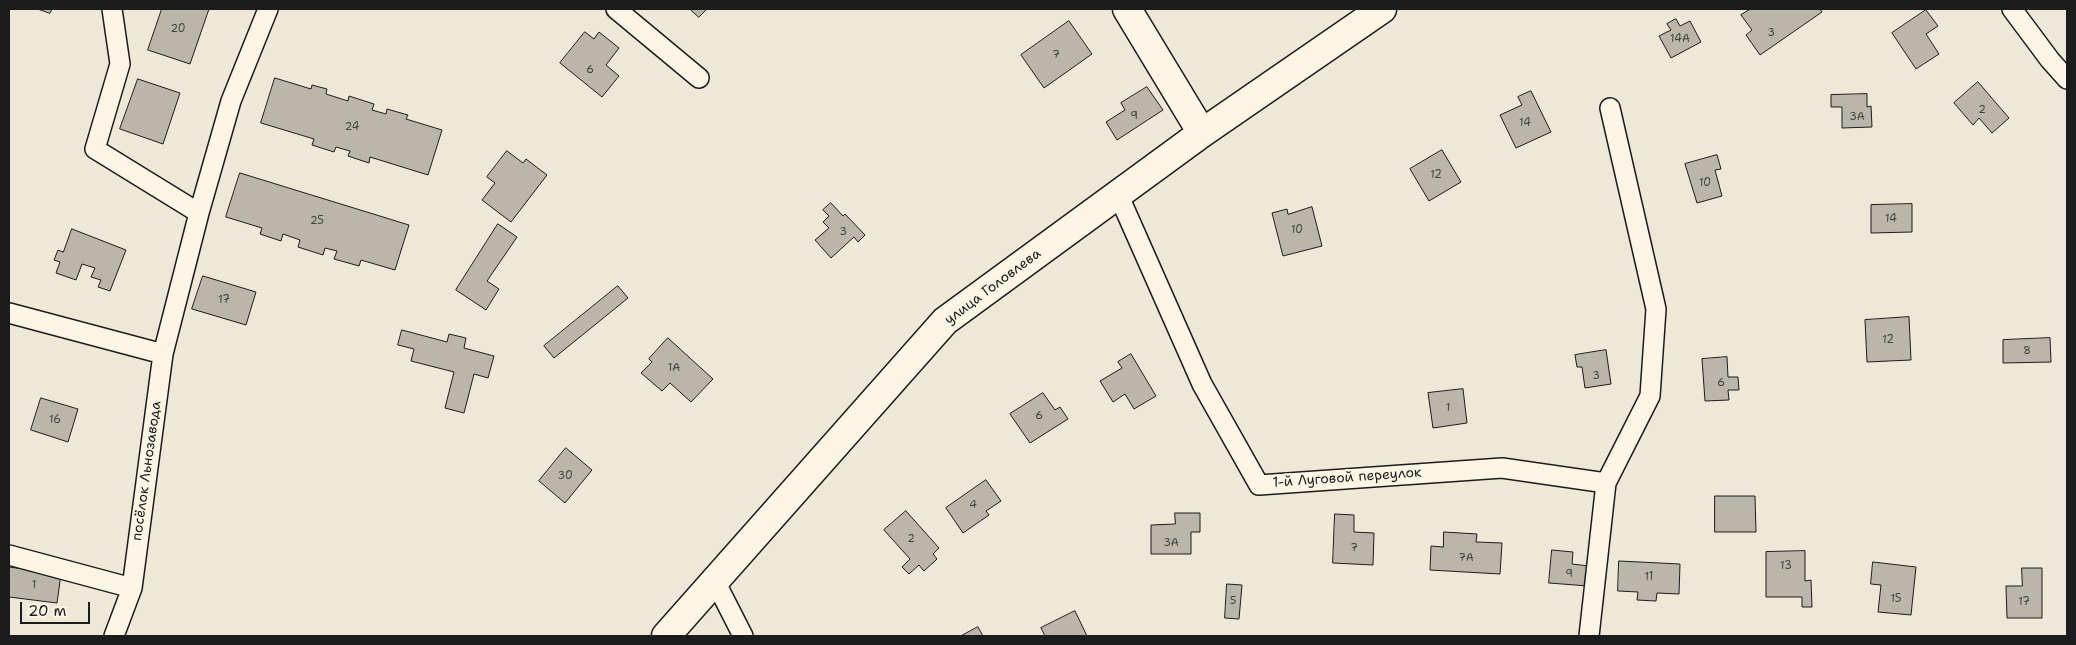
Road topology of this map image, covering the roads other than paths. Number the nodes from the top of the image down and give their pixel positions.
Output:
1 (112, 9) edge
2 (268, 9) edge
3 (616, 9) edge
4 (1127, 9) edge
5 (1382, 9) edge
6 (2012, 9) edge
7 (699, 78) dead end
8 (2067, 79) edge
9 (1610, 108) dead end
10 (1202, 133) junction
11 (1118, 194) junction
12 (199, 213) junction
13 (9, 313) edge
14 (163, 354) junction
15 (1606, 483) junction
16 (9, 555) edge
17 (715, 581) junction
18 (132, 588) junction
19 (114, 636) edge
20 (666, 636) edge
21 (744, 636) edge
22 (1589, 636) edge

1 - 12 street
2 - 12 street, посёлок Льнозавода
3 - 7 street
4 - 10 main road
5 - 10 main road, улица Головлева
6 - 8 street
9 - 15 street
10 - 11 main road, улица Головлева
11 - 15 street, 1-й Луговой переулок
11 - 17 main road, улица Головлева
12 - 14 street, посёлок Льнозавода
13 - 14 street
14 - 18 street, посёлок Льнозавода
15 - 22 street
16 - 18 street
17 - 20 main road, улица Головлева
17 - 21 street
18 - 19 street, посёлок Льнозавода

